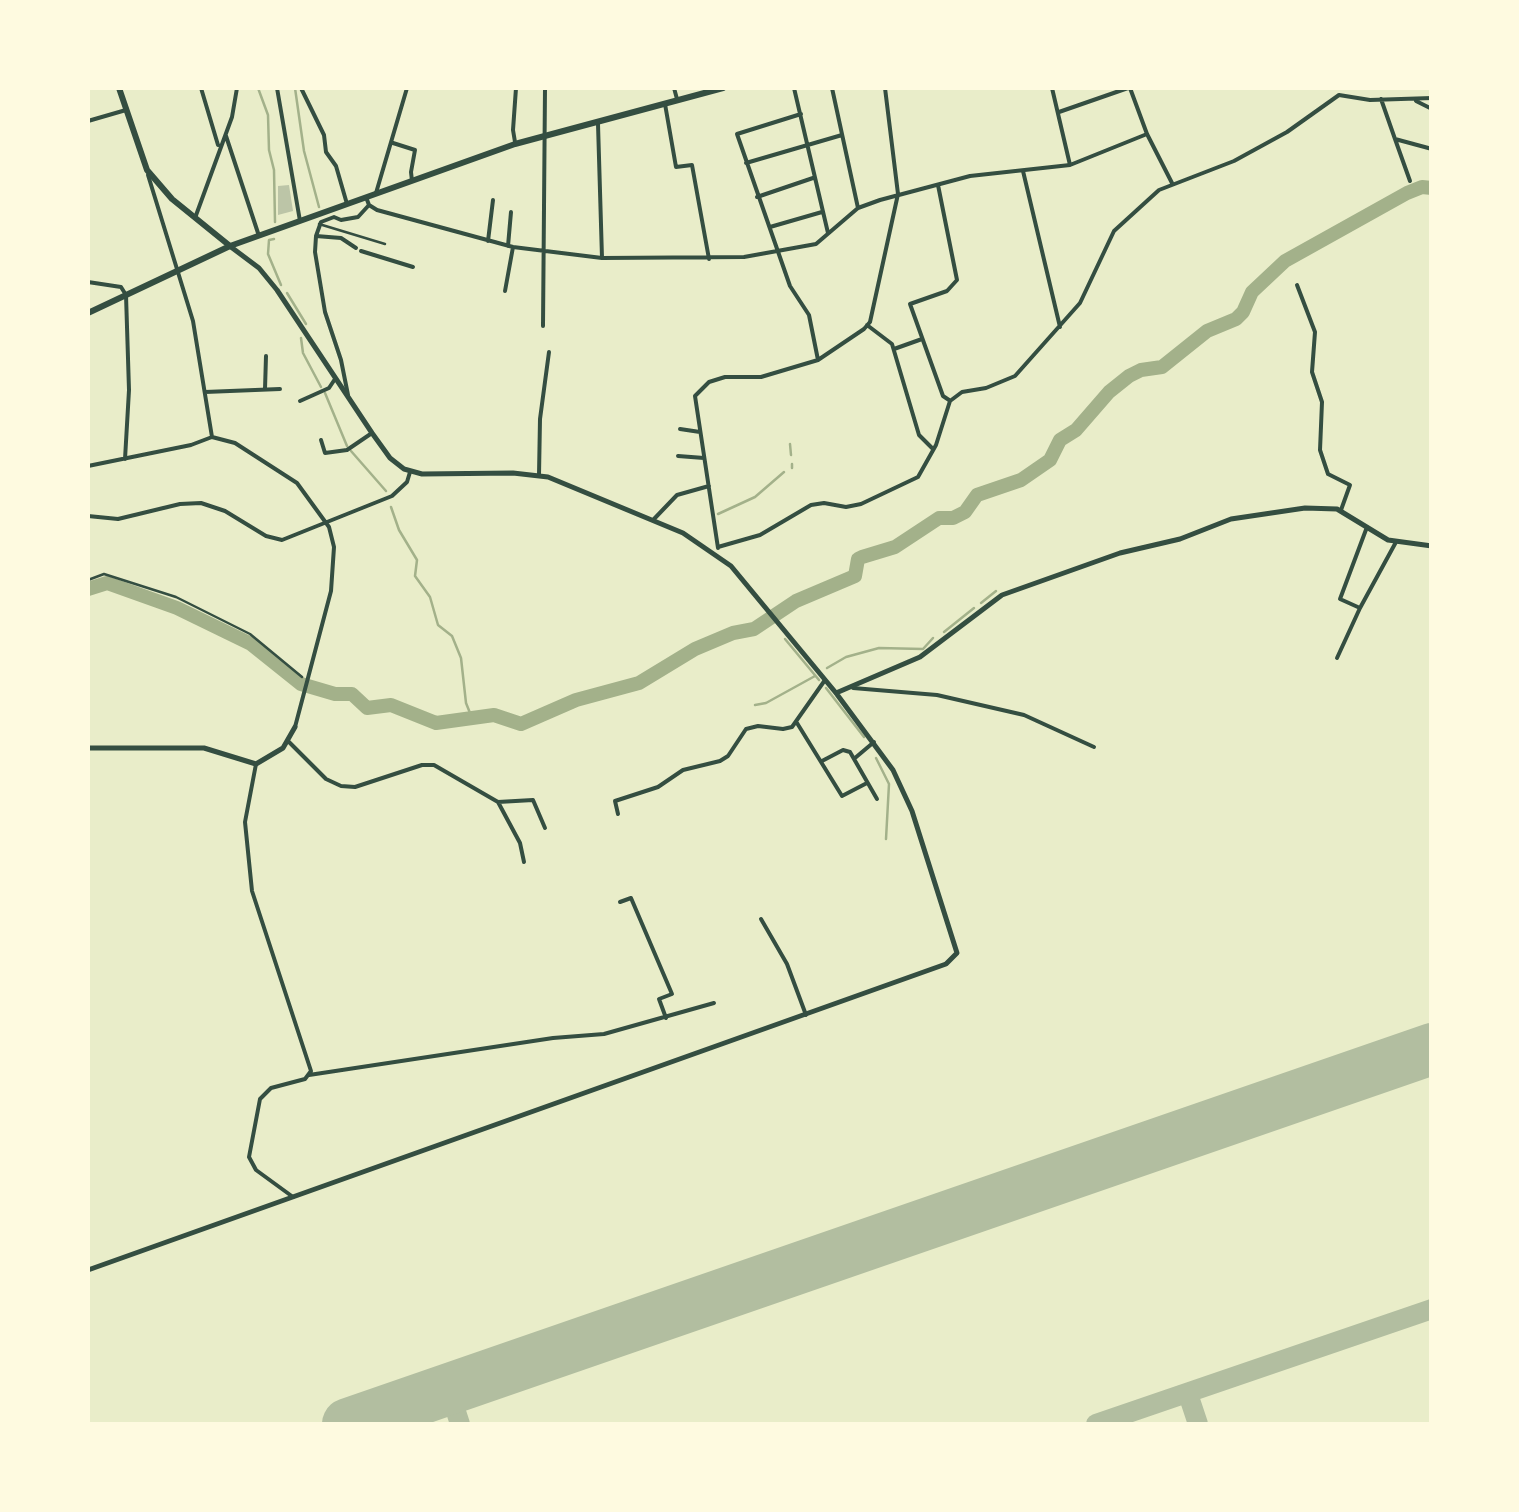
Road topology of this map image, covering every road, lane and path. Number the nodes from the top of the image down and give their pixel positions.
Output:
1 (118, 88) edge
2 (201, 88) edge
3 (237, 88) edge
4 (277, 88) edge
5 (301, 88) edge
6 (516, 88) edge
7 (545, 88) edge
8 (674, 88) edge
9 (723, 88) edge
10 (794, 88) edge
11 (832, 88) edge
12 (885, 88) edge
13 (1052, 88) edge
14 (1129, 88) edge
15 (1337, 88) edge
16 (1372, 88) edge
17 (406, 89) edge
18 (416, 92) dead end
19 (1339, 95) junction
20 (1432, 98) edge
21 (1379, 99) junction
22 (677, 100) junction
23 (1412, 100) junction
24 (664, 102) junction
25 (1432, 109) edge
26 (126, 110) junction
27 (1059, 112) junction
28 (800, 114) junction
29 (598, 120) junction
30 (88, 121) edge
31 (225, 134) junction
32 (544, 134) junction
33 (1147, 134) junction
34 (842, 135) junction
35 (1395, 139) junction
36 (391, 143) junction
37 (516, 144) junction
38 (807, 144) junction
39 (219, 148) junction
40 (1432, 150) edge
41 (746, 163) junction
42 (1070, 165) junction
43 (147, 170) junction
44 (1023, 171) junction
45 (813, 178) junction
46 (412, 181) junction
47 (1410, 181) dead end
48 (1172, 183) junction
49 (938, 185) junction
50 (376, 194) junction
51 (898, 194) junction
52 (757, 197) junction
53 (493, 200) dead end
54 (367, 201) junction
55 (346, 204) junction
56 (858, 208) junction
57 (511, 212) dead end
58 (822, 212) junction
59 (195, 218) junction
60 (300, 221) junction
61 (319, 224) junction
62 (770, 227) junction
63 (828, 233) junction
64 (259, 236) junction
65 (316, 236) junction
66 (488, 241) junction
67 (385, 244) dead end
68 (230, 246) junction
69 (511, 246) junction
70 (542, 251) junction
71 (778, 251) junction
72 (602, 258) junction
73 (709, 259) junction
74 (413, 267) dead end
75 (179, 269) junction
76 (88, 282) edge
77 (1298, 285) dead end
78 (505, 291) dead end
79 (126, 295) junction
80 (88, 313) edge
81 (867, 325) junction
82 (543, 326) dead end
83 (1060, 327) junction
84 (922, 339) junction
85 (894, 349) junction
86 (549, 352) dead end
87 (266, 356) dead end
88 (818, 360) junction
89 (336, 379) junction
90 (280, 389) dead end
91 (265, 390) junction
92 (205, 392) junction
93 (688, 392) dead end
94 (695, 396) junction
95 (348, 400) junction
96 (300, 401) dead end
97 (950, 401) junction
98 (680, 428) dead end
99 (700, 432) junction
100 (372, 433) junction
101 (212, 437) junction
102 (321, 440) dead end
103 (933, 450) junction
104 (678, 456) dead end
105 (704, 458) junction
106 (125, 459) junction
107 (88, 466) edge
108 (410, 472) junction
109 (539, 475) junction
110 (709, 486) junction
111 (1341, 510) junction
112 (88, 516) edge
113 (654, 519) junction
114 (325, 522) junction
115 (1367, 527) junction
116 (1396, 542) junction
117 (1432, 546) edge
118 (717, 550) junction
119 (88, 580) edge
120 (1360, 608) junction
121 (1336, 658) dead end
122 (308, 679) junction
123 (825, 679) junction
124 (848, 687) junction
125 (836, 692) junction
126 (797, 723) junction
127 (295, 727) joint
128 (289, 742) junction
129 (874, 742) junction
130 (1094, 747) dead end
131 (88, 748) edge
132 (853, 759) junction
133 (821, 762) junction
134 (256, 764) junction
135 (867, 783) junction
136 (877, 799) dead end
137 (498, 802) junction
138 (618, 814) dead end
139 (545, 828) dead end
140 (524, 862) dead end
141 (620, 902) dead end
142 (762, 920) dead end
143 (714, 1003) dead end
144 (806, 1015) junction
145 (666, 1018) junction
146 (309, 1075) junction
147 (293, 1197) junction
148 (88, 1270) edge

1 - 26 main road
2 - 39 street
3 - 31 street
4 - 60 street
5 - 55 street
6 - 37 street
7 - 32 street
8 - 22 street
9 - 22 main road
10 - 28 street
11 - 34 street
12 - 51 street
13 - 27 street
14 - 27 street
14 - 33 street
15 - 19 street
16 - 21 street
17 - 18 street
17 - 36 street
19 - 21 street
19 - 48 street
20 - 23 street
21 - 23 street
21 - 35 street
22 - 24 main road
23 - 25 street
24 - 29 main road
24 - 73 street
26 - 30 street
26 - 43 main road
27 - 42 street
28 - 38 street
28 - 41 street
29 - 32 main road
29 - 72 street
31 - 39 street
31 - 64 street
32 - 37 main road
32 - 70 street
33 - 42 street
33 - 48 street
34 - 38 street
34 - 56 street
35 - 40 street
35 - 47 street
36 - 46 street
36 - 50 street
37 - 46 main road
38 - 41 street
38 - 45 street
39 - 59 street
41 - 52 street
42 - 44 street
43 - 59 main road
43 - 75 street
44 - 49 street
44 - 83 street
45 - 52 street
45 - 58 street
46 - 50 main road
48 - 83 street
49 - 51 street
49 - 84 street
50 - 54 main road
51 - 56 street
51 - 81 street
52 - 62 street
53 - 66 street
54 - 55 main road
54 - 61 street
54 - 66 street
55 - 60 main road
56 - 63 street
57 - 69 street
58 - 62 street
58 - 63 street
59 - 68 main road
60 - 64 main road
61 - 65 street
61 - 67 street
62 - 71 street
63 - 71 street
64 - 68 main road
65 - 74 street
65 - 95 street
66 - 69 street
68 - 75 main road
68 - 89 street
69 - 70 street
69 - 78 street
70 - 72 street
70 - 82 street
71 - 73 street
71 - 88 street
72 - 73 street
75 - 79 main road
75 - 92 street
76 - 79 street
77 - 111 street
79 - 80 main road
79 - 106 street
81 - 85 street
81 - 88 street
83 - 97 street
84 - 85 street
84 - 97 street
85 - 103 street
86 - 109 street
87 - 91 street
88 - 94 street
89 - 95 street
89 - 96 street
90 - 91 street
91 - 92 street
92 - 101 street
93 - 94 street
94 - 99 street
95 - 100 street
97 - 103 street
98 - 99 street
99 - 105 street
100 - 102 street
100 - 108 street
101 - 106 street
101 - 114 street
103 - 118 street
104 - 105 street
105 - 110 street
106 - 107 street
108 - 109 street
108 - 114 street
109 - 113 street
110 - 113 street
110 - 118 street
111 - 115 street
111 - 124 street
112 - 114 street
113 - 118 street
114 - 122 street
115 - 116 street
115 - 120 street
116 - 117 street
116 - 120 street
118 - 123 street
119 - 122 path
120 - 121 street
122 - 127 street
123 - 125 street
123 - 126 street
124 - 125 street
124 - 130 street
125 - 129 street
126 - 133 street
126 - 138 street
127 - 128 street
128 - 134 street
128 - 137 street
129 - 132 street
129 - 144 street
131 - 134 street
132 - 133 street
132 - 135 street
133 - 135 street
134 - 146 street
135 - 136 street
137 - 139 street
137 - 140 street
141 - 145 street
142 - 144 street
143 - 145 street
144 - 147 street
145 - 146 street
146 - 147 street
147 - 148 street

